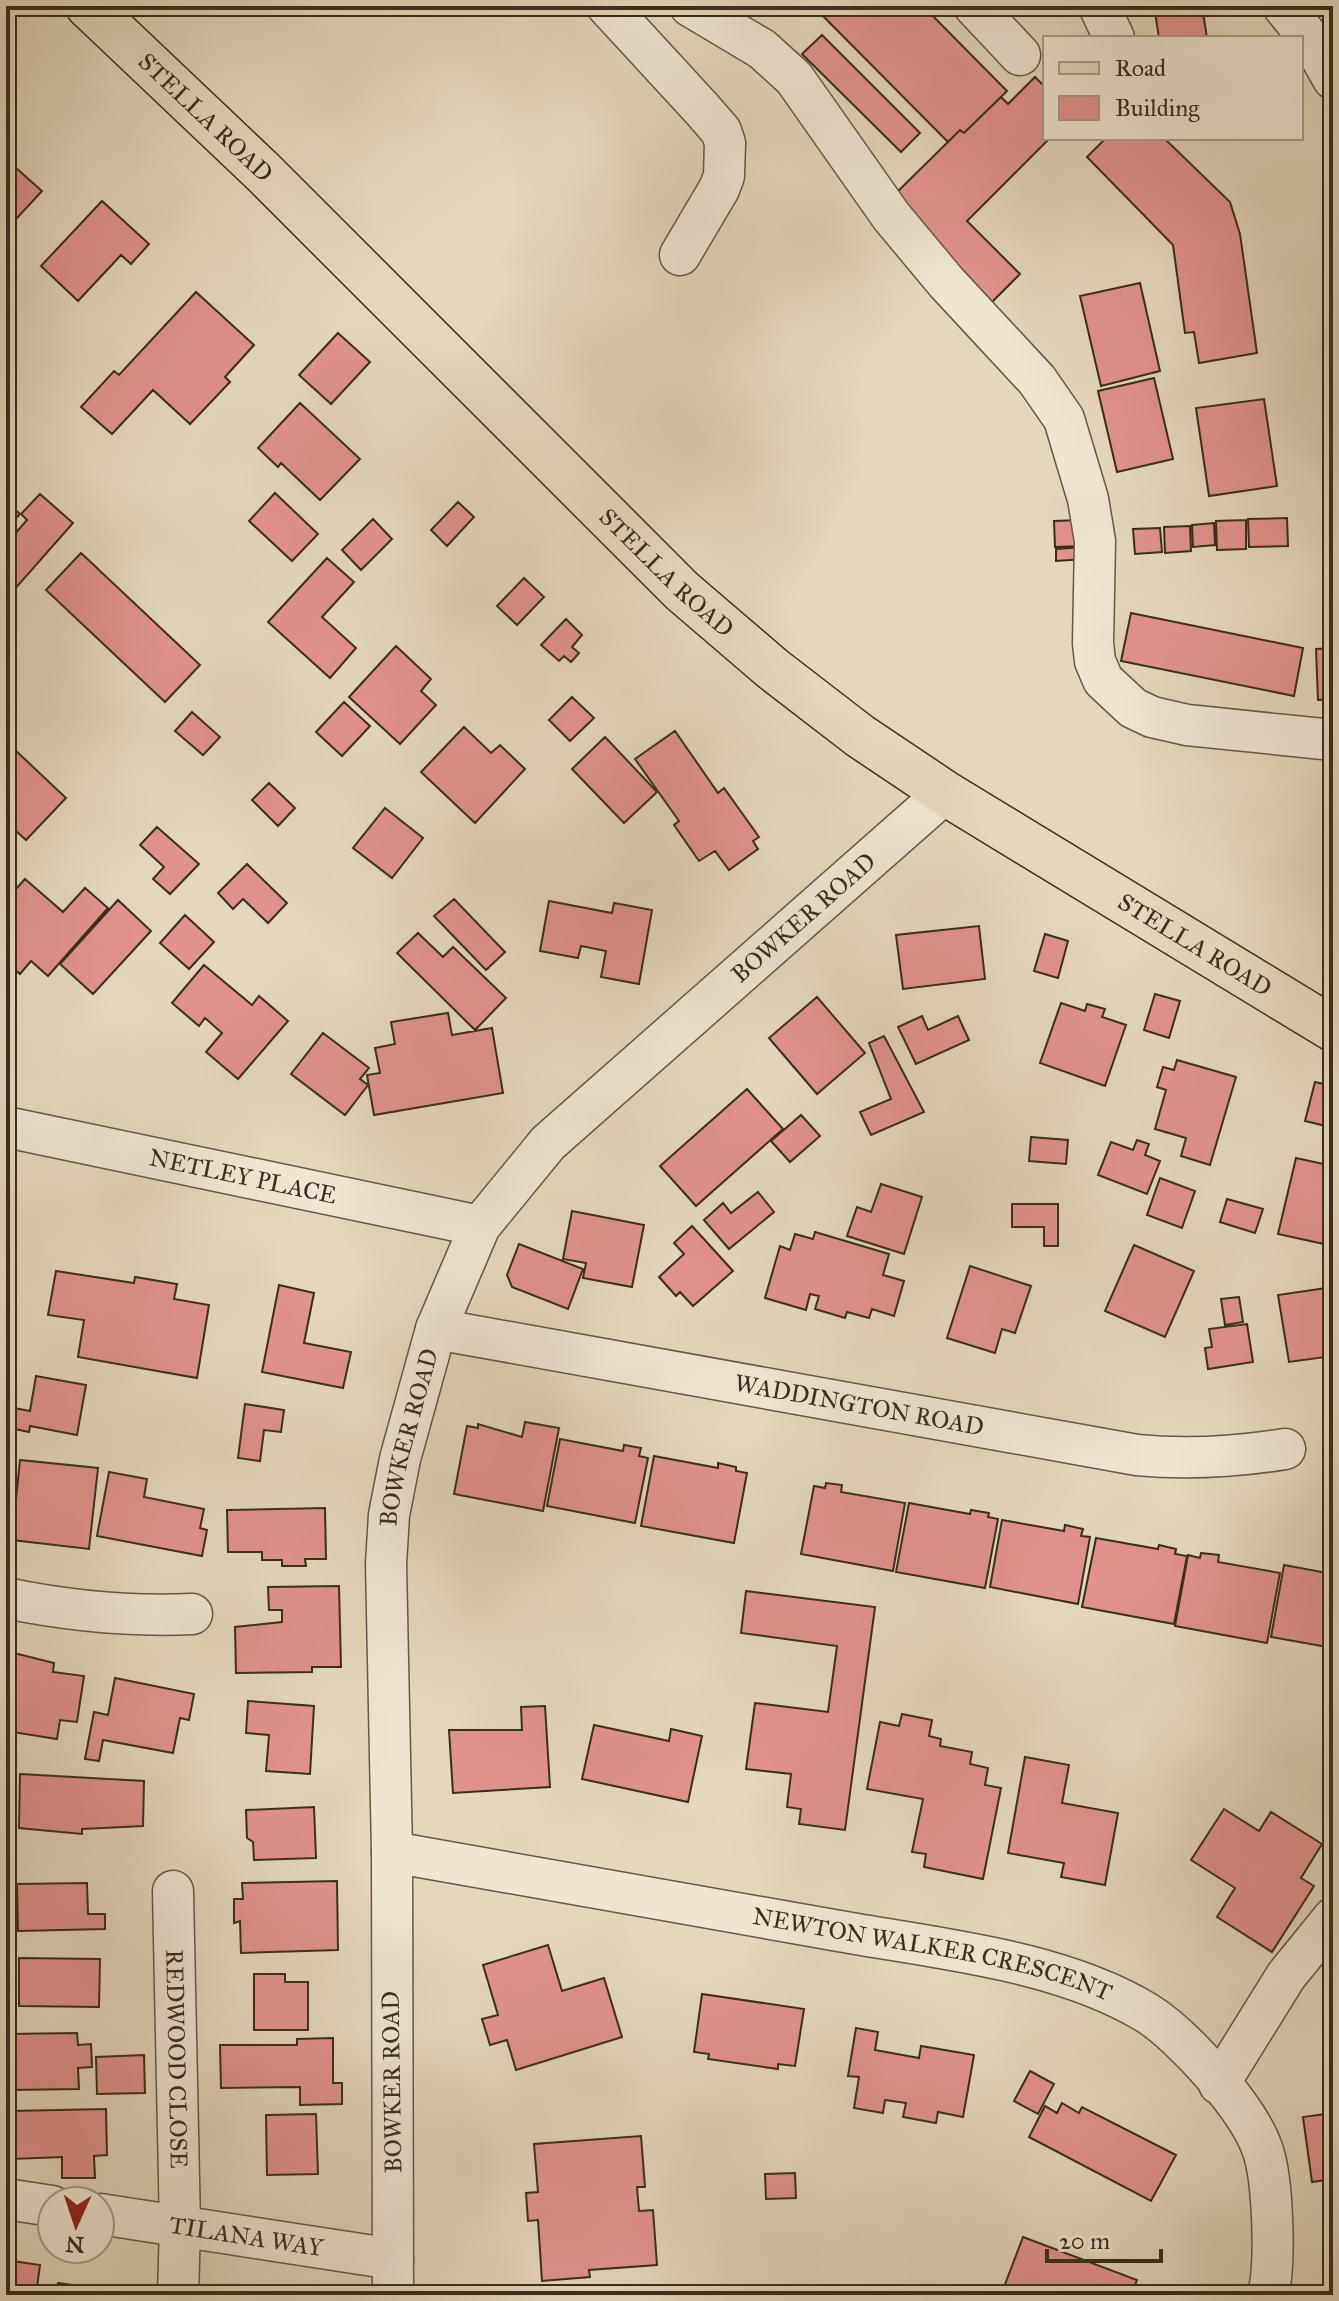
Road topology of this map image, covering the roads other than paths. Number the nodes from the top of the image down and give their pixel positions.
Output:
1 (88, 6) edge
2 (607, 6) edge
3 (690, 6) edge
4 (974, 6) edge
5 (1099, 6) edge
6 (1283, 6) edge
7 (1113, 36) edge
8 (1020, 55) dead end
9 (1333, 79) edge
10 (680, 255) dead end
11 (1333, 740) edge
12 (945, 793) junction
13 (1333, 1029) edge
14 (6, 1127) edge
15 (480, 1226) junction
16 (436, 1329) junction
17 (1285, 1449) dead end
18 (6, 1598) edge
19 (192, 1614) dead end
20 (392, 1852) junction
21 (173, 1891) dead end
22 (1333, 1918) edge
23 (1219, 2084) junction
24 (6, 2199) edge
25 (36, 2204) edge
26 (116, 2217) edge
27 (180, 2227) junction
28 (393, 2277) edge
29 (178, 2295) edge
30 (1268, 2295) edge

1 - 12 main road, STELLA ROAD
2 - 10 street
3 - 11 street
4 - 8 street
5 - 7 street
6 - 9 street
12 - 13 main road, STELLA ROAD
12 - 15 street, BOWKER ROAD
14 - 15 street, NETLEY PLACE
15 - 16 street, BOWKER ROAD
16 - 17 street, WADDINGTON ROAD
16 - 20 street, BOWKER ROAD
18 - 19 street
20 - 23 street, NEWTON WALKER CRESCENT
20 - 28 street, BOWKER ROAD
21 - 27 street, REDWOOD CLOSE
22 - 23 street
23 - 30 street, NEWTON WALKER CRESCENT
24 - 25 street
26 - 27 street, TILANA WAY
27 - 28 street, TILANA WAY
27 - 29 street, REDWOOD CLOSE

